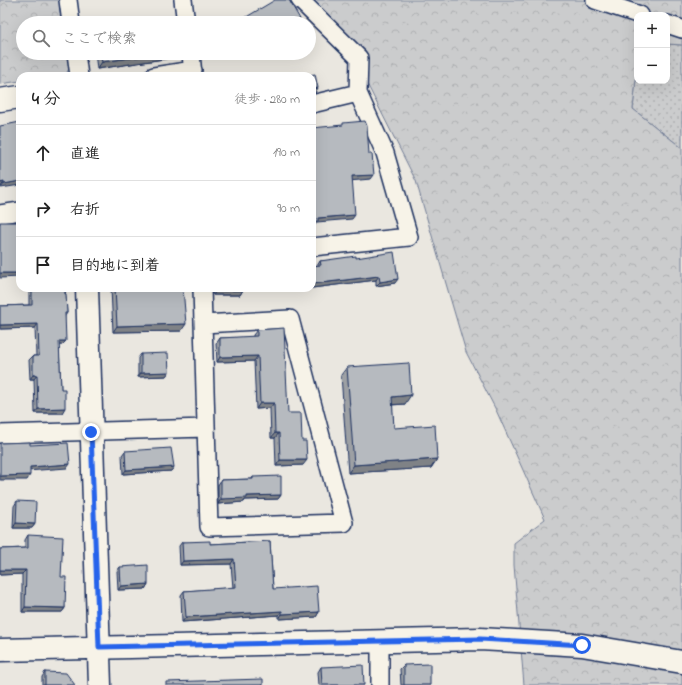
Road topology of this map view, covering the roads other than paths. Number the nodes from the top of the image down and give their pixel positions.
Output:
1 (68, 0) edge
2 (183, 0) edge
3 (300, 0) edge
4 (595, 0) edge
5 (634, 13) edge
6 (70, 16) edge
7 (185, 16) edge
8 (670, 25) edge
9 (682, 29) edge
10 (77, 60) edge
11 (191, 60) edge
12 (78, 72) edge
13 (193, 72) edge
14 (358, 93) junction
15 (16, 98) edge
16 (0, 100) edge
17 (316, 103) edge
18 (16, 212) edge
19 (0, 214) edge
20 (316, 247) edge
21 (87, 292) edge
22 (202, 292) edge
23 (202, 324) junction
24 (206, 428) junction
25 (91, 432) junction
26 (0, 434) edge
27 (380, 641) junction
28 (99, 647) junction
29 (0, 650) edge
30 (682, 662) edge
31 (100, 685) edge
32 (380, 685) edge

1 - 6 street
2 - 7 street
3 - 14 street
4 - 5 street
8 - 9 street
10 - 12 street
11 - 13 street
14 - 17 street
14 - 20 street
15 - 16 street
18 - 19 street
21 - 25 street
22 - 23 street
23 - 24 street
23 - 24 street
24 - 25 street
25 - 26 street
25 - 28 street
27 - 28 street
27 - 30 street
27 - 32 street
28 - 29 street
28 - 31 street

